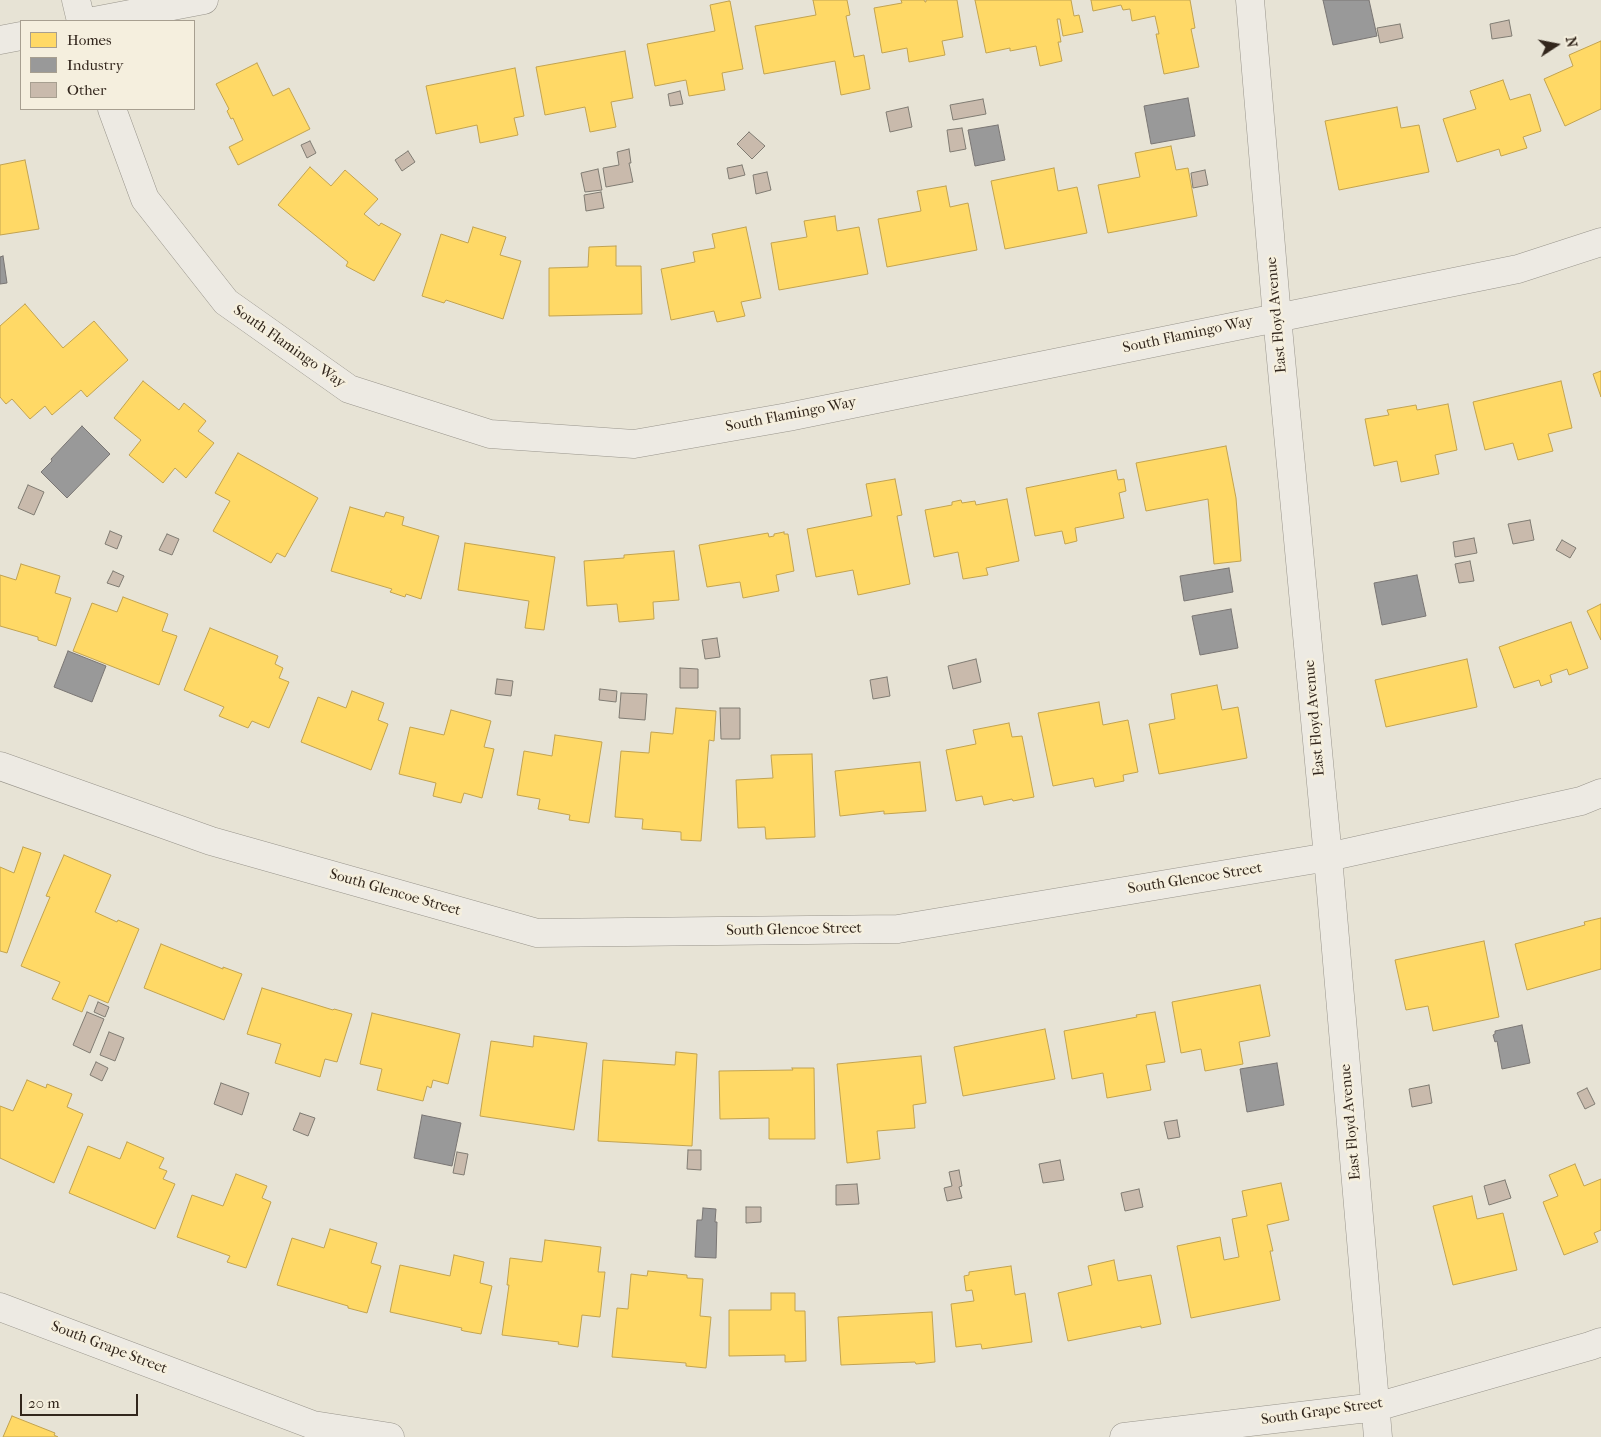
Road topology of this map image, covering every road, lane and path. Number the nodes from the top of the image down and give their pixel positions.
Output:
1 (76, 0) edge
2 (204, 0) edge
3 (1250, 0) edge
4 (81, 20) edge
5 (99, 20) edge
6 (20, 36) edge
7 (0, 40) edge
8 (112, 110) edge
9 (1601, 242) edge
10 (1277, 317) junction
11 (0, 766) edge
12 (1601, 793) edge
13 (1328, 857) junction
14 (0, 1308) edge
15 (1601, 1342) edge
16 (1376, 1407) junction
17 (390, 1437) edge
18 (1124, 1437) edge
19 (1378, 1437) edge

1 - 4 street
2 - 5 street
3 - 10 street, East Floyd Avenue
6 - 7 street
8 - 10 street, South Flamingo Way
9 - 10 street, South Flamingo Way
10 - 13 street, East Floyd Avenue
11 - 13 street, South Glencoe Street
12 - 13 street, South Glencoe Street
13 - 16 street, East Floyd Avenue
14 - 17 street, South Grape Street
15 - 16 street, South Grape Street
16 - 18 street, South Grape Street
16 - 19 street, East Floyd Avenue

